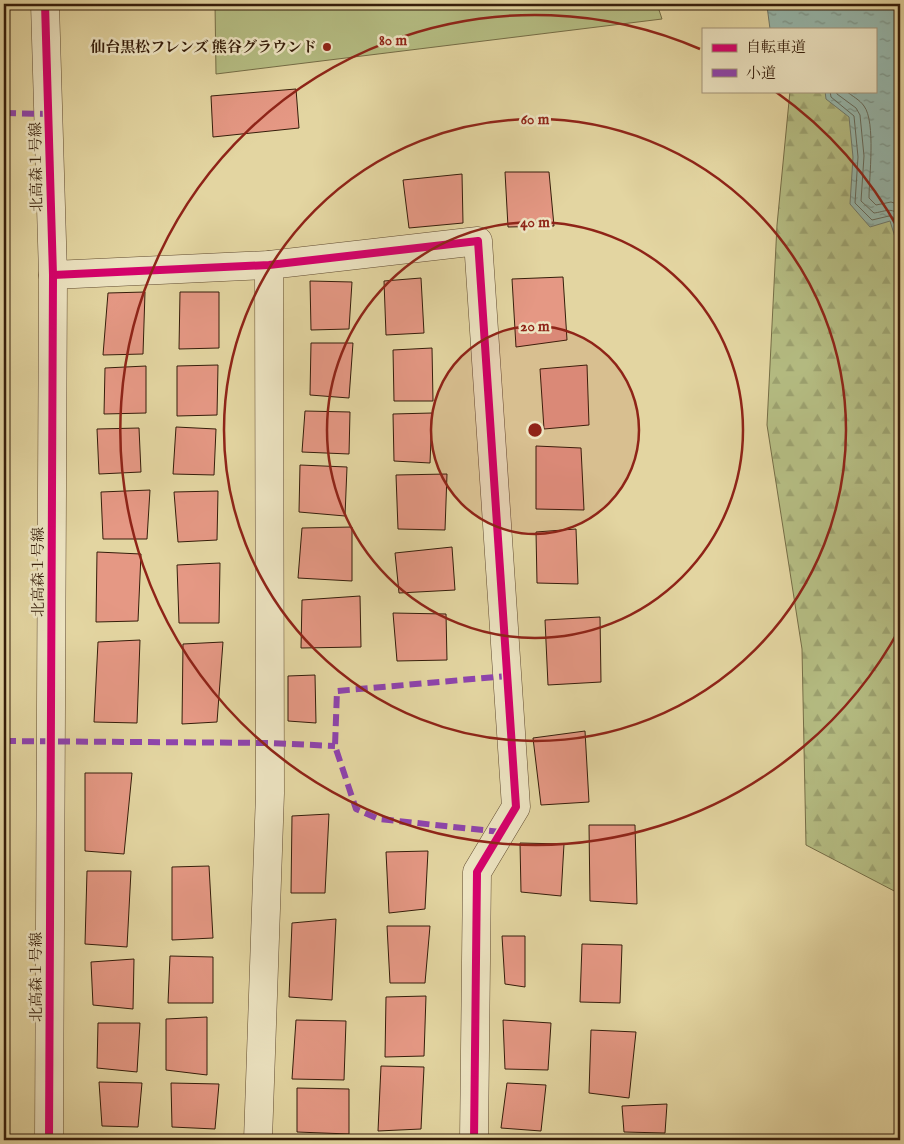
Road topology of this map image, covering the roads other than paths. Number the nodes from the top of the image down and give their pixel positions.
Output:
1 (46, 4) edge
2 (269, 265) junction
3 (53, 275) junction
4 (49, 1140) edge
5 (258, 1140) edge
6 (474, 1140) edge

1 - 3 street, 北高森１号線
2 - 3 street
2 - 5 street
2 - 6 street
3 - 4 street, 北高森１号線

